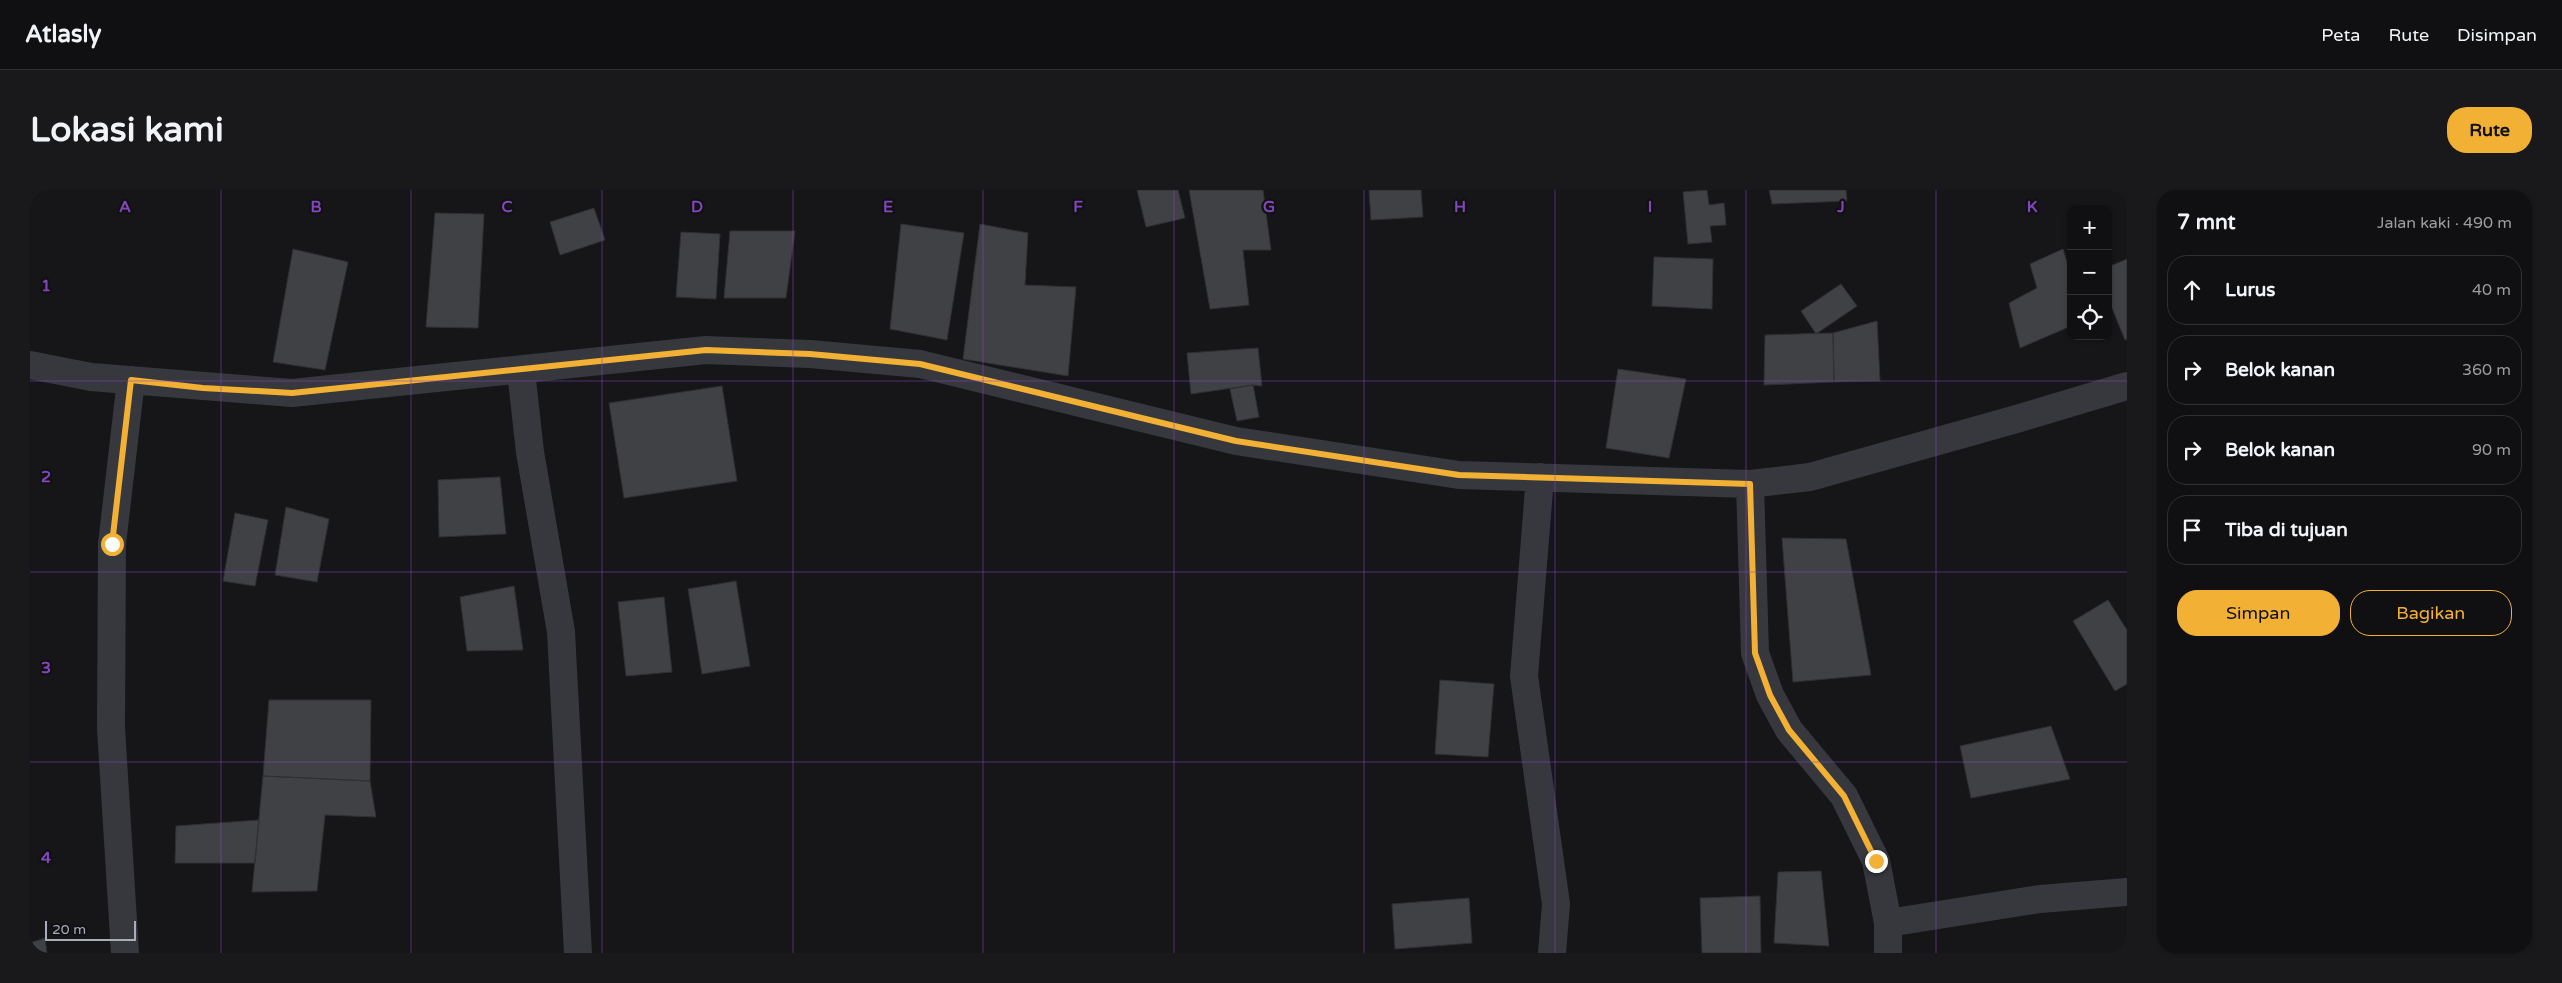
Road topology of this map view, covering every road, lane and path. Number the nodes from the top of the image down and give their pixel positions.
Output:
1 (30, 365) edge
2 (521, 371) junction
3 (131, 380) junction
4 (2127, 386) edge
5 (1540, 477) junction
6 (1750, 484) junction
7 (2127, 892) edge
8 (1888, 923) junction
9 (126, 953) edge
10 (578, 953) edge
11 (1552, 953) edge
12 (1888, 953) edge

1 - 3 street
2 - 3 street
2 - 5 street
2 - 10 street
3 - 9 street
4 - 6 street
5 - 6 street
5 - 11 street
6 - 8 street
7 - 8 street
8 - 12 street

